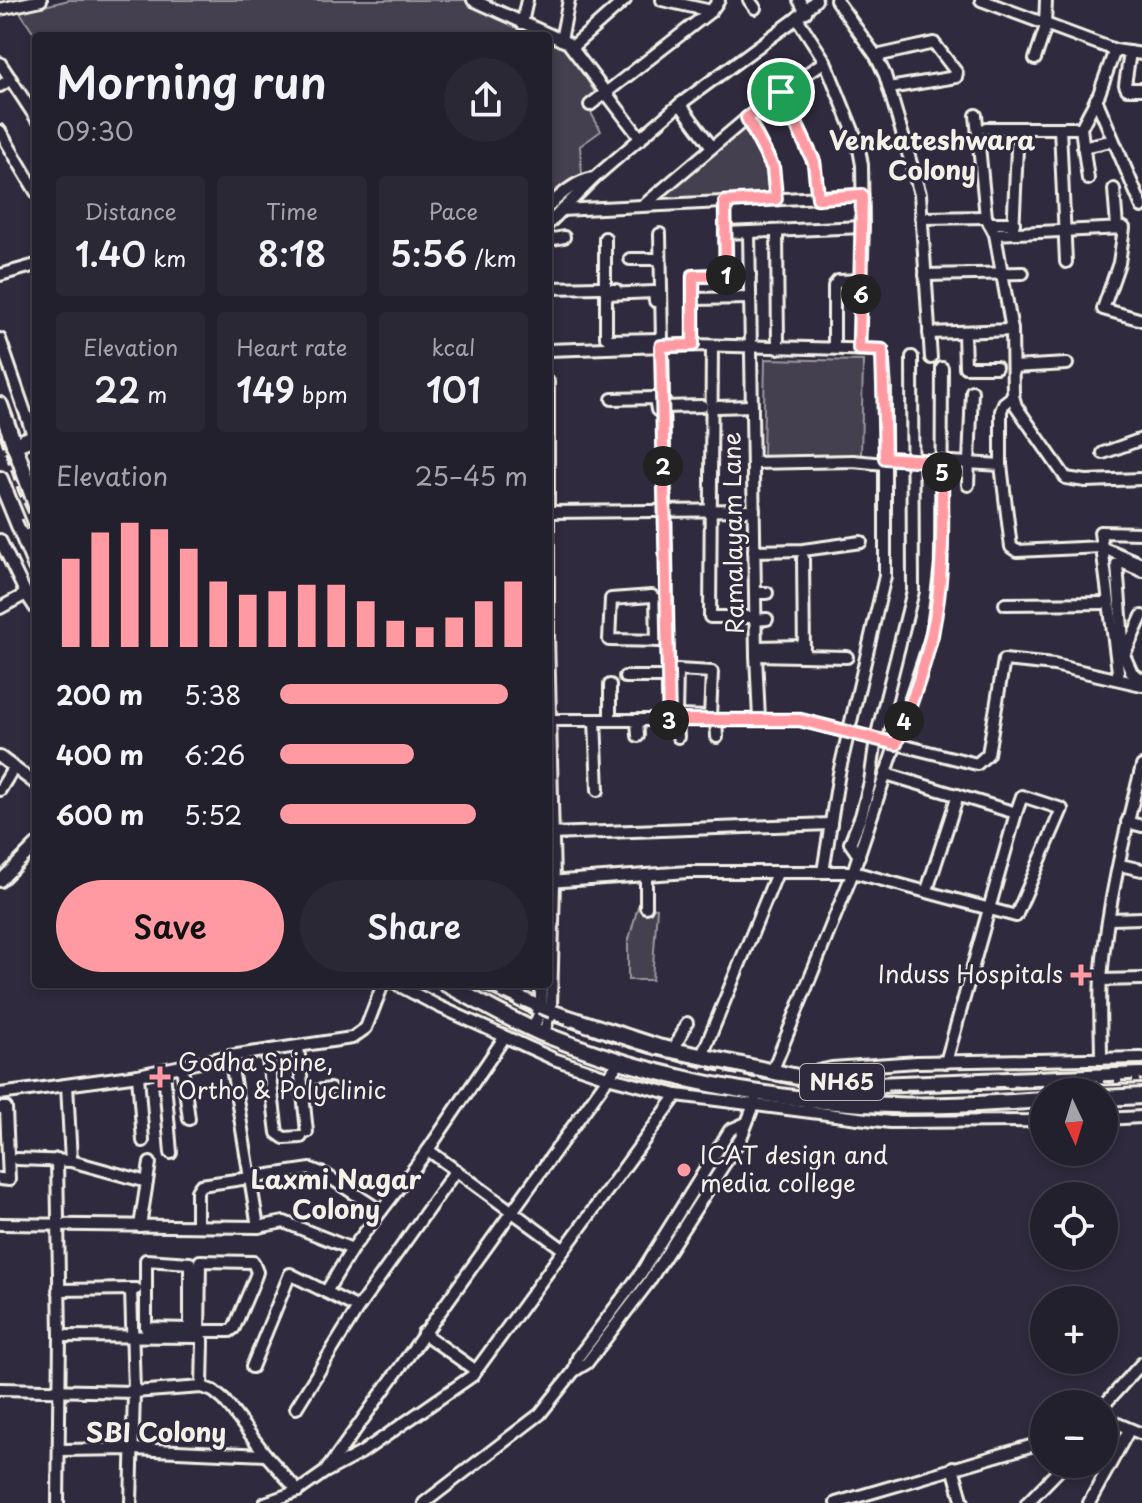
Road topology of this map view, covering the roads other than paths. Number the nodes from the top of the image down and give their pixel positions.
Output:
1 (41, 0) edge
2 (527, 0) edge
3 (569, 0) edge
4 (625, 0) edge
5 (662, 0) edge
6 (719, 0) edge
7 (799, 0) edge
8 (816, 0) edge
9 (836, 0) edge
10 (981, 0) edge
11 (1046, 0) edge
12 (20, 2) edge
13 (479, 2) edge
14 (0, 9) edge
15 (711, 11) junction
16 (802, 15) junction
17 (522, 23) junction
18 (1046, 26) junction
19 (543, 32) edge
20 (552, 36) edge
21 (561, 40) junction
22 (572, 47) junction
23 (1115, 50) junction
24 (1130, 52) junction
25 (1142, 54) edge
26 (876, 56) junction
27 (1035, 59) dead end
28 (825, 61) junction
29 (9, 71) edge
30 (964, 83) dead end
31 (0, 86) edge
32 (1142, 89) edge
33 (890, 91) junction
34 (607, 92) junction
35 (781, 92) junction
36 (1096, 99) junction
37 (680, 104) junction
38 (590, 105) dead end
39 (32, 108) edge
40 (976, 115) dead end
41 (747, 118) junction
42 (986, 128) dead end
43 (1018, 128) junction
44 (1060, 128) junction
45 (1081, 128) junction
46 (0, 131) edge
47 (641, 139) junction
48 (1106, 142) dead end
49 (712, 147) junction
50 (1083, 147) junction
51 (1088, 179) dead end
52 (32, 185) edge
53 (1114, 189) dead end
54 (862, 195) junction
55 (818, 198) junction
56 (776, 199) junction
57 (725, 202) junction
58 (643, 205) junction
59 (1142, 207) edge
60 (554, 209) edge
61 (921, 218) junction
62 (988, 220) junction
63 (863, 227) junction
64 (1014, 227) junction
65 (1117, 227) junction
66 (1064, 229) junction
67 (777, 231) junction
68 (749, 232) junction
69 (725, 233) junction
70 (660, 234) dead end
71 (995, 234) junction
72 (564, 237) dead end
73 (605, 238) dead end
74 (552, 239) edge
75 (630, 259) dead end
76 (660, 259) junction
77 (1066, 262) dead end
78 (32, 266) edge
79 (1003, 272) junction
80 (1023, 273) dead end
81 (0, 275) edge
82 (726, 275) junction
83 (750, 275) junction
84 (925, 275) junction
85 (862, 280) junction
86 (600, 287) dead end
87 (552, 288) edge
88 (660, 289) junction
89 (750, 298) junction
90 (693, 299) junction
91 (955, 319) dead end
92 (1142, 320) edge
93 (1012, 330) junction
94 (929, 333) junction
95 (968, 337) junction
96 (0, 339) edge
97 (659, 341) junction
98 (693, 345) junction
99 (712, 346) junction
100 (751, 347) junction
101 (778, 348) junction
102 (834, 348) junction
103 (859, 349) junction
104 (552, 350) edge
105 (912, 357) dead end
106 (931, 358) dead end
107 (1067, 364) dead end
108 (996, 367) dead end
109 (1013, 367) junction
110 (942, 368) dead end
111 (972, 391) dead end
112 (1013, 396) junction
113 (612, 399) dead end
114 (0, 405) edge
115 (702, 406) dead end
116 (752, 406) junction
117 (662, 407) junction
118 (717, 407) dead end
119 (32, 418) edge
120 (552, 423) edge
121 (659, 428) junction
122 (1142, 439) edge
123 (32, 441) edge
124 (14, 445) junction
125 (555, 453) edge
126 (1103, 453) dead end
127 (913, 460) junction
128 (885, 461) junction
129 (942, 462) junction
130 (967, 463) junction
131 (1001, 465) junction
132 (756, 471) junction
133 (0, 479) edge
134 (1142, 479) edge
135 (968, 485) dead end
136 (32, 494) edge
137 (754, 510) junction
138 (664, 511) junction
139 (712, 511) junction
140 (552, 512) edge
141 (1142, 533) edge
142 (0, 540) edge
143 (861, 542) dead end
144 (1101, 547) junction
145 (754, 551) junction
146 (32, 557) edge
147 (803, 558) dead end
148 (1142, 564) edge
149 (748, 567) dead end
150 (1142, 571) edge
151 (752, 580) junction
152 (767, 593) dead end
153 (26, 594) junction
154 (753, 594) junction
155 (658, 601) junction
156 (32, 603) edge
157 (1109, 603) junction
158 (1005, 604) dead end
159 (0, 608) edge
160 (1142, 616) edge
161 (753, 618) junction
162 (767, 619) dead end
163 (662, 641) junction
164 (756, 651) junction
165 (804, 651) junction
166 (1124, 655) junction
167 (847, 657) dead end
168 (625, 677) dead end
169 (668, 677) junction
170 (1131, 678) edge
171 (610, 685) dead end
172 (1142, 685) edge
173 (672, 701) junction
174 (759, 719) junction
175 (595, 720) junction
176 (610, 720) junction
177 (637, 720) junction
178 (673, 720) junction
179 (716, 720) junction
180 (552, 722) edge
181 (849, 732) junction
182 (638, 736) dead end
183 (678, 737) dead end
184 (717, 737) dead end
185 (876, 738) junction
186 (896, 744) junction
187 (0, 757) edge
188 (1142, 766) edge
189 (14, 767) junction
190 (886, 774) junction
191 (32, 781) edge
192 (0, 790) edge
193 (598, 790) dead end
194 (958, 795) junction
195 (1016, 813) junction
196 (1127, 822) junction
197 (831, 824) junction
198 (1142, 826) edge
199 (552, 834) edge
200 (32, 849) edge
201 (859, 856) junction
202 (1120, 865) junction
203 (1142, 870) edge
204 (823, 872) junction
205 (853, 872) junction
206 (777, 873) junction
207 (646, 875) junction
208 (0, 881) edge
209 (552, 882) edge
210 (927, 890) junction
211 (646, 907) dead end
212 (989, 907) junction
213 (1142, 918) edge
214 (1110, 919) junction
215 (1142, 979) edge
216 (1101, 980) junction
217 (381, 988) edge
218 (404, 988) edge
219 (454, 988) edge
220 (507, 988) edge
221 (542, 988) edge
222 (547, 988) edge
223 (546, 1010) junction
224 (687, 1023) dead end
225 (538, 1032) junction
226 (504, 1038) junction
227 (298, 1047) junction
228 (673, 1051) junction
229 (267, 1052) junction
230 (230, 1056) junction
231 (701, 1058) junction
232 (1142, 1058) edge
233 (1101, 1059) junction
234 (620, 1061) junction
235 (946, 1062) junction
236 (182, 1066) junction
237 (164, 1070) junction
238 (772, 1072) junction
239 (138, 1075) junction
240 (1142, 1075) edge
241 (607, 1077) junction
242 (807, 1079) junction
243 (67, 1085) junction
244 (330, 1089) dead end
245 (302, 1093) junction
246 (0, 1094) edge
247 (677, 1095) junction
248 (1142, 1096) edge
249 (1118, 1097) edge
250 (756, 1100) junction
251 (1030, 1101) edge
252 (0, 1108) edge
253 (1142, 1117) edge
254 (1118, 1118) edge
255 (189, 1119) dead end
256 (1030, 1121) edge
257 (143, 1141) dead end
258 (428, 1150) junction
259 (171, 1153) dead end
260 (17, 1159) dead end
261 (63, 1160) junction
262 (150, 1163) dead end
263 (456, 1170) junction
264 (251, 1176) junction
265 (0, 1179) edge
266 (147, 1182) junction
267 (381, 1211) junction
268 (512, 1211) junction
269 (0, 1224) edge
270 (57, 1226) junction
271 (140, 1226) junction
272 (197, 1226) junction
273 (258, 1227) junction
274 (352, 1249) junction
275 (563, 1249) junction
276 (131, 1289) junction
277 (144, 1289) junction
278 (58, 1290) junction
279 (326, 1292) junction
280 (358, 1308) junction
281 (132, 1322) junction
282 (144, 1322) junction
283 (423, 1333) junction
284 (199, 1334) junction
285 (60, 1336) junction
286 (133, 1337) junction
287 (1142, 1363) edge
288 (252, 1367) dead end
289 (475, 1370) junction
290 (202, 1387) junction
291 (0, 1389) edge
292 (1118, 1390) edge
293 (59, 1392) junction
294 (134, 1392) junction
295 (296, 1408) dead end
296 (1118, 1425) edge
297 (1129, 1430) junction
298 (1142, 1434) edge
299 (1030, 1446) edge
300 (133, 1449) junction
301 (59, 1450) junction
302 (266, 1455) junction
303 (953, 1467) junction
304 (325, 1472) junction
305 (1051, 1478) edge
306 (298, 1491) junction
307 (437, 1498) edge
308 (58, 1503) edge
309 (131, 1503) edge
310 (265, 1503) edge
311 (424, 1503) edge
312 (836, 1503) edge
313 (963, 1503) edge
314 (1027, 1503) edge
315 (1089, 1503) edge

1 - 12 street
2 - 17 street
3 - 21 street
4 - 22 street
5 - 15 street
6 - 15 street
7 - 16 street
8 - 16 street
9 - 26 street
10 - 18 street
11 - 18 street
12 - 14 street
13 - 17 street
15 - 34 street
16 - 28 street
16 - 37 street
17 - 19 street
18 - 23 street
18 - 27 street
20 - 21 street
21 - 22 street
22 - 34 street
23 - 24 street
23 - 36 street
24 - 25 street
24 - 32 street
26 - 33 street
26 - 33 street
28 - 35 street
28 - 54 street
29 - 31 street
29 - 39 street
30 - 33 street
33 - 61 street
34 - 38 street
34 - 47 street
35 - 41 street
35 - 55 street
36 - 45 street
36 - 59 street
37 - 47 street
37 - 49 street
40 - 62 street
41 - 49 street
41 - 56 street
42 - 43 street
43 - 44 street
43 - 64 street
44 - 45 street
44 - 66 street
45 - 50 street
46 - 52 street
47 - 60 street
48 - 50 street
49 - 58 street
50 - 51 street
53 - 65 street
54 - 55 street
54 - 63 street
55 - 56 street
56 - 57 street
57 - 58 street
57 - 69 street
58 - 60 street
61 - 62 street
61 - 84 street
62 - 64 street
62 - 71 street
63 - 67 street
63 - 85 street
64 - 66 street
64 - 71 street
65 - 66 street
65 - 92 street
66 - 77 street
67 - 68 street
67 - 101 street
68 - 69 street
68 - 83 street, Ramalayam Lane
69 - 82 street
70 - 76 street
71 - 79 street
72 - 74 street
73 - 88 street
75 - 76 street
76 - 88 street
78 - 81 street
79 - 80 street
79 - 84 street
79 - 93 street
82 - 83 street
82 - 90 street
83 - 89 street, Ramalayam Lane
84 - 94 street
85 - 102 street
85 - 103 street
86 - 87 street
88 - 97 street
89 - 90 street
89 - 100 street, Ramalayam Lane
90 - 98 street
91 - 95 street
93 - 95 street
93 - 109 street
94 - 95 street
94 - 106 street
95 - 108 street
96 - 119 street
97 - 97 street
97 - 98 street
97 - 104 street
97 - 117 street
98 - 99 street
99 - 100 street
99 - 139 street
100 - 101 street
100 - 116 street, Ramalayam Lane
101 - 102 street
102 - 103 street
103 - 128 street
105 - 127 street
107 - 109 street
109 - 112 street
110 - 129 street
111 - 130 street
112 - 131 street
112 - 134 street
113 - 121 street
114 - 124 highway
115 - 117 street
116 - 118 street
116 - 132 street, Ramalayam Lane
117 - 121 street
120 - 125 street
121 - 138 street
122 - 126 street
123 - 124 highway
124 - 136 highway
127 - 128 street
127 - 129 street
127 - 185 street
128 - 132 street
128 - 181 street
129 - 130 street
129 - 186 street
130 - 131 street
130 - 135 street
131 - 144 street
132 - 137 street, Ramalayam Lane
133 - 146 highway
137 - 139 street
137 - 145 street, Ramalayam Lane
138 - 139 street
138 - 140 street
138 - 155 street
139 - 161 street
141 - 144 street
142 - 153 street
143 - 145 street
144 - 148 street
144 - 157 street
145 - 151 street, Ramalayam Lane
147 - 165 street
149 - 151 street
150 - 166 street
151 - 154 street, Ramalayam Lane
152 - 154 street
153 - 156 street
153 - 159 street
154 - 161 street, Ramalayam Lane
155 - 163 street
155 - 163 street
157 - 158 street
157 - 170 street
160 - 166 street
161 - 162 street
161 - 164 street, Ramalayam Lane
163 - 169 street
164 - 165 street
164 - 174 street, Ramalayam Lane
165 - 167 street
166 - 170 street
168 - 169 street
169 - 173 street
170 - 172 street
170 - 186 street
171 - 176 street
173 - 173 street
173 - 178 street
174 - 179 street
174 - 181 street
175 - 176 street
175 - 180 street
175 - 193 street
176 - 177 street
177 - 178 street
177 - 182 street
178 - 179 street
178 - 183 street
179 - 184 street
181 - 185 street
181 - 197 street
185 - 186 street
185 - 201 street
186 - 190 street
187 - 189 street
188 - 196 street
189 - 191 street
189 - 192 street
190 - 194 street
190 - 201 street
194 - 195 street
194 - 210 street
195 - 212 street
195 - 212 street
196 - 198 street
196 - 202 street
197 - 199 street
197 - 204 street
200 - 208 street
201 - 205 street
202 - 203 street
202 - 214 street
204 - 205 street
204 - 206 street
205 - 210 street
205 - 238 street
206 - 207 street
206 - 231 street
207 - 209 street
207 - 211 street
210 - 212 street
212 - 235 street
213 - 214 street
214 - 216 street
215 - 216 street
216 - 233 street
217 - 227 street
218 - 226 street
219 - 225 highway, NH65
220 - 223 highway, NH65
221 - 223 street
222 - 223 street
223 - 225 street
223 - 228 highway, NH65
224 - 228 street
225 - 234 highway, NH65
226 - 241 street
226 - 258 street
227 - 229 street
227 - 245 street
228 - 231 highway, NH65
229 - 230 street
229 - 245 street
230 - 236 street
230 - 264 street
231 - 238 highway, NH65
232 - 233 street
233 - 235 street
234 - 241 street
234 - 250 highway, NH65
235 - 242 street
236 - 237 street
236 - 255 street
237 - 239 street
237 - 259 street
238 - 242 highway, NH65
239 - 243 street
239 - 257 street
240 - 242 highway, NH65
241 - 247 street
241 - 268 street
243 - 246 street
243 - 261 street
244 - 245 street
247 - 250 street
247 - 275 street
248 - 249 highway
250 - 251 highway, NH65
250 - 256 street
250 - 307 street
252 - 265 street
253 - 254 street
258 - 263 street
258 - 267 street
260 - 261 street
261 - 266 street
261 - 270 street
262 - 266 street
263 - 268 street
263 - 280 street
264 - 267 street
264 - 272 street
264 - 273 street
266 - 271 street
267 - 274 street
268 - 275 street
268 - 283 street
269 - 270 street
270 - 271 street
270 - 278 street
271 - 272 street
272 - 273 street
273 - 274 street
274 - 279 street
275 - 289 street
276 - 277 street
276 - 278 street
276 - 281 street
277 - 282 street
277 - 282 street
278 - 285 street
279 - 280 street
279 - 288 street
280 - 295 street
281 - 282 street
281 - 286 street
283 - 289 street
283 - 304 street
284 - 284 street
284 - 286 street
284 - 290 street
285 - 286 street
285 - 293 street
286 - 294 street
287 - 292 street
289 - 304 street
290 - 294 street
290 - 302 street
291 - 293 street
293 - 294 street
293 - 301 street
294 - 300 street
296 - 297 street
297 - 298 street
297 - 315 street
299 - 303 street
300 - 301 street
300 - 302 street
300 - 309 street
301 - 308 street
302 - 306 street
303 - 312 street
303 - 313 street
304 - 306 street
305 - 314 street
306 - 310 street
307 - 311 street

